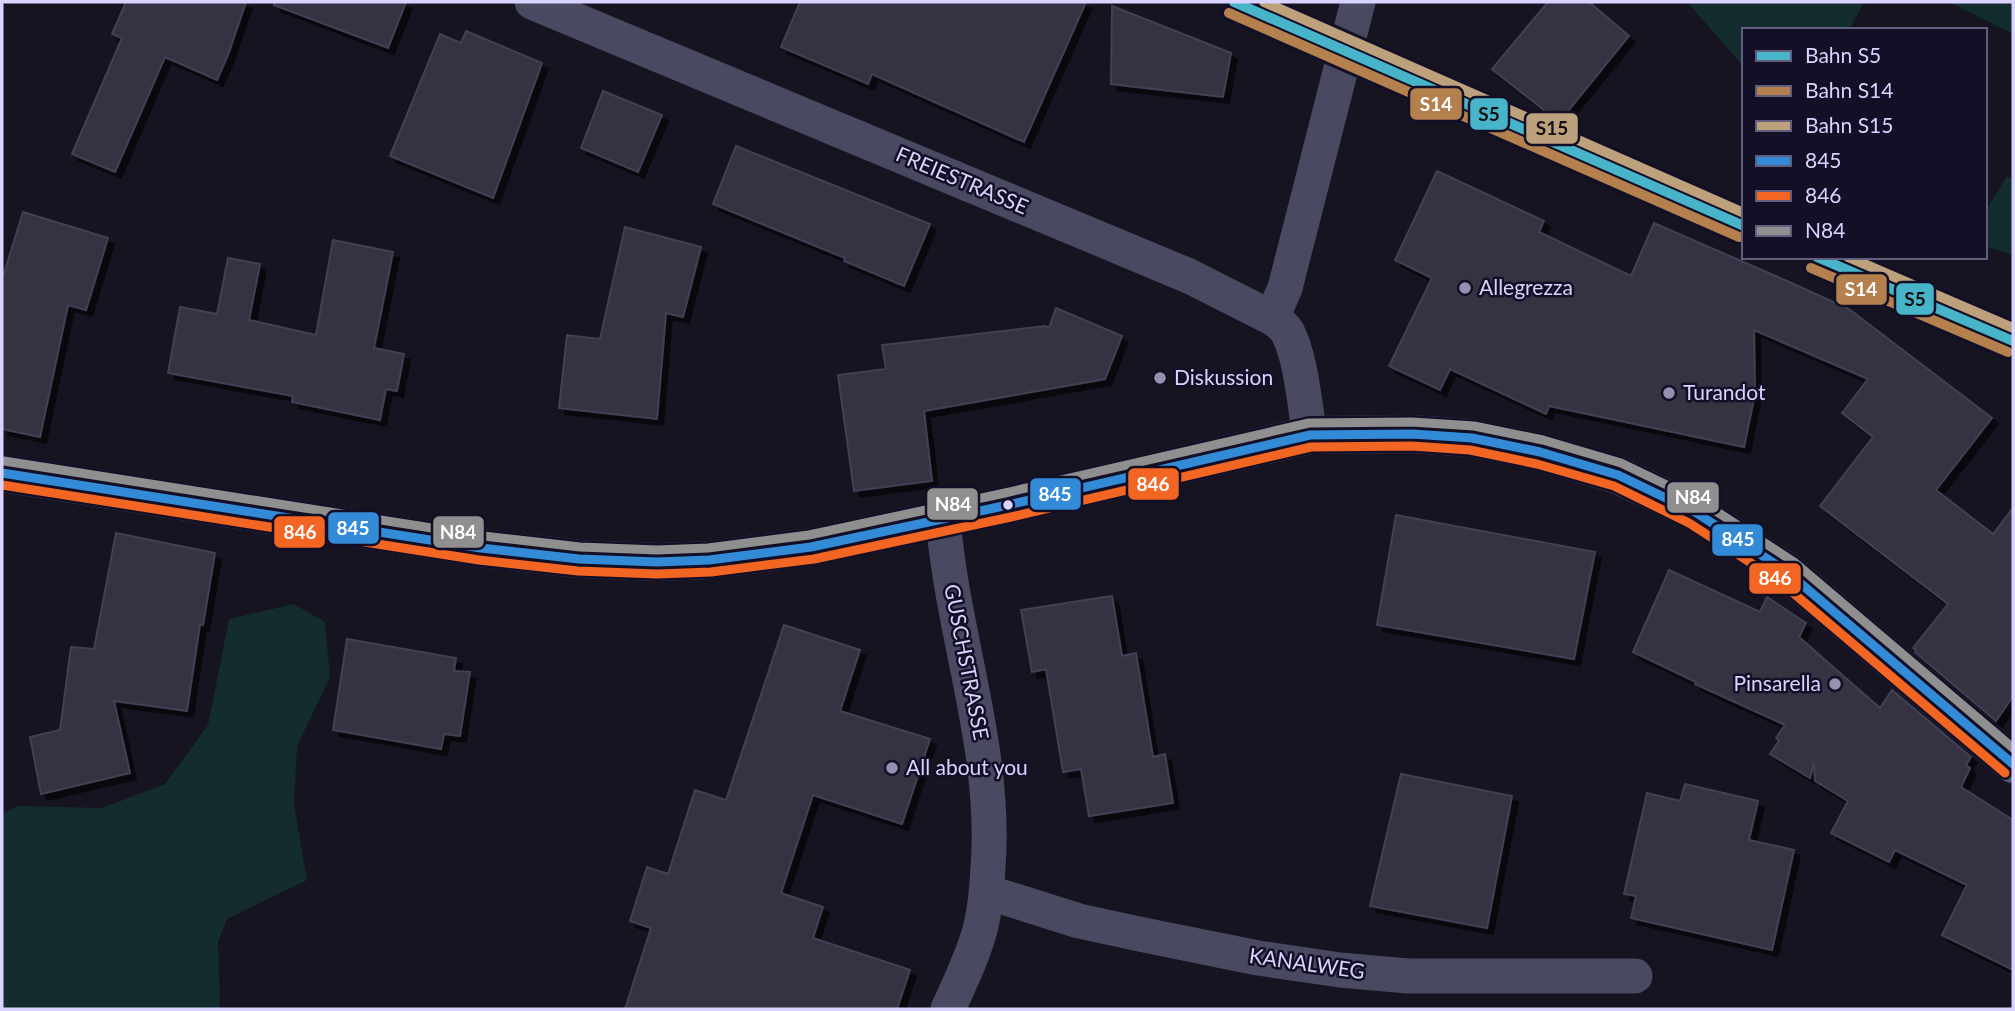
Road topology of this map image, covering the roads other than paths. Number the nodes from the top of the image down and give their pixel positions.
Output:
1 (532, 2) edge
2 (1358, 2) edge
3 (1272, 318) junction
4 (1310, 435) junction
5 (2, 474) edge
6 (943, 518) junction
7 (2013, 764) edge
8 (987, 892) junction
9 (1635, 976) dead end
10 (948, 1009) edge

1 - 3 street, FREIESTRASSE
2 - 3 street
3 - 4 street, FREIESTRASSE
4 - 6 main road
4 - 7 main road
5 - 6 main road
6 - 8 street, GUSCHSTRASSE
8 - 9 street, KANALWEG
8 - 10 street, GUSCHSTRASSE

